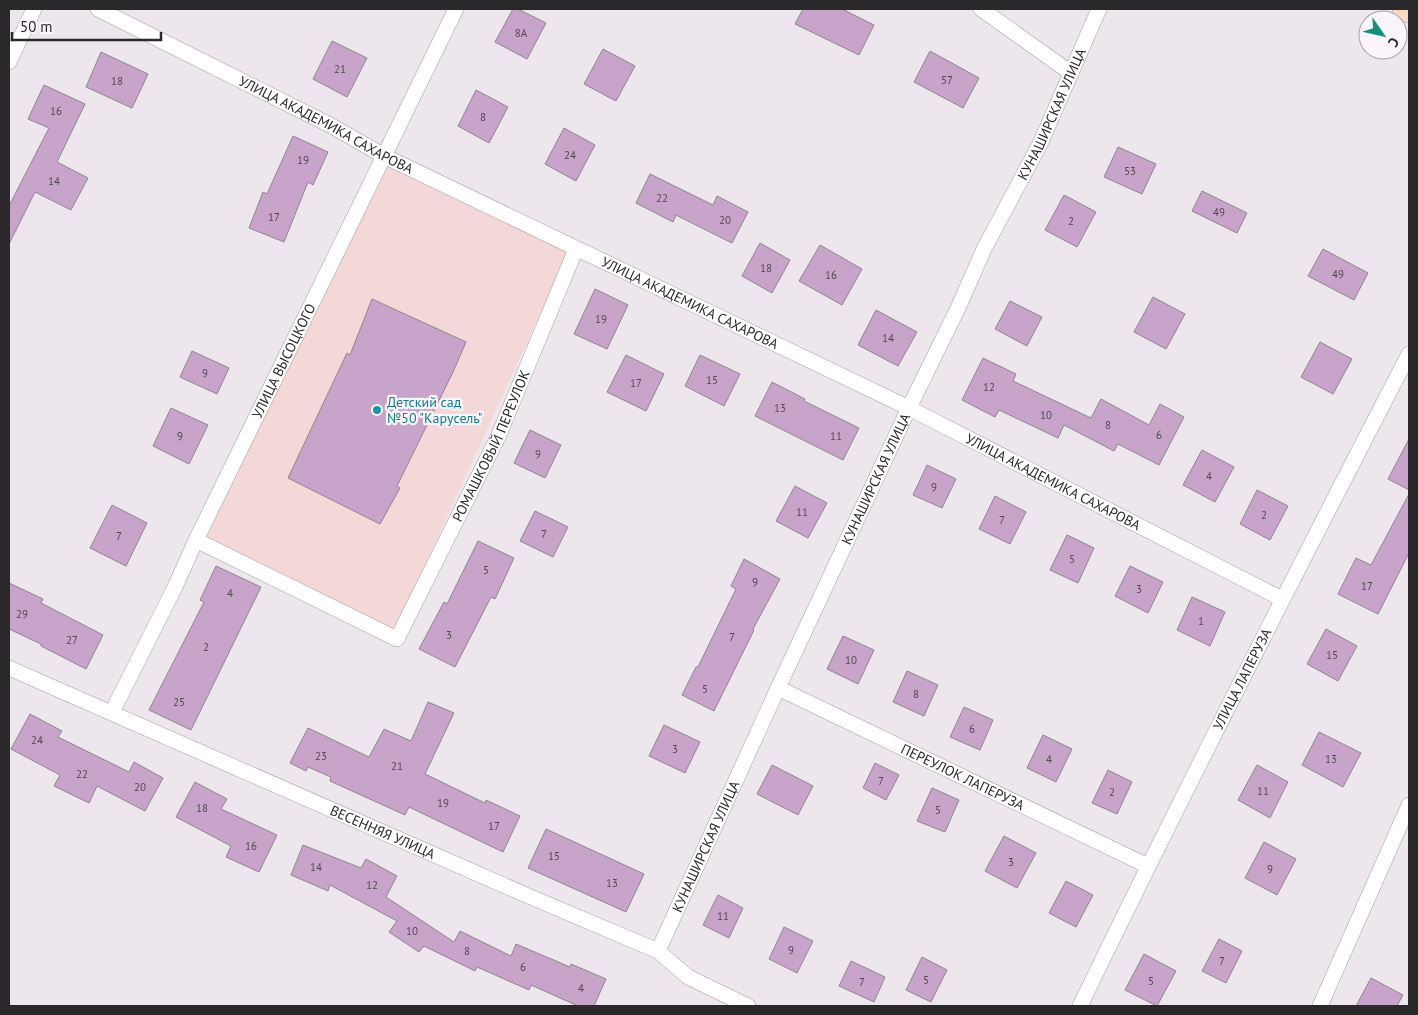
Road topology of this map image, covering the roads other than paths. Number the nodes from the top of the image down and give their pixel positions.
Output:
1 (34, 9) edge
2 (98, 9) edge
3 (456, 9) edge
4 (981, 9) edge
5 (1099, 9) edge
6 (1403, 9) edge
7 (1409, 12) edge
8 (9, 62) edge
9 (1071, 73) junction
10 (384, 156) junction
11 (576, 249) junction
12 (1409, 354) edge
13 (909, 408) junction
14 (196, 540) junction
15 (1282, 599) junction
16 (9, 668) edge
17 (778, 688) junction
18 (112, 712) junction
19 (1409, 805) edge
20 (1148, 866) junction
21 (658, 951) junction
22 (748, 1006) edge
23 (1080, 1006) edge
24 (1320, 1006) edge

1 - 8 street
2 - 10 street, УЛИЦА АКАДЕМИКА САХАРОВА
3 - 10 street, УЛИЦА ВЫСОЦКОГО
4 - 9 street
5 - 9 street, КУНАШИРСКАЯ УЛИЦА
6 - 7 street
9 - 13 street, КУНАШИРСКАЯ УЛИЦА
10 - 11 street, УЛИЦА АКАДЕМИКА САХАРОВА
10 - 14 street, УЛИЦА ВЫСОЦКОГО
11 - 13 street, УЛИЦА АКАДЕМИКА САХАРОВА
11 - 14 street, РОМАШКОВЫЙ ПЕРЕУЛОК
12 - 15 street, УЛИЦА ЛАПЕРУЗА
13 - 15 street, УЛИЦА АКАДЕМИКА САХАРОВА
13 - 17 street, КУНАШИРСКАЯ УЛИЦА
14 - 18 street, УЛИЦА ВЫСОЦКОГО
15 - 20 street, УЛИЦА ЛАПЕРУЗА
16 - 18 street, ВЕСЕННЯЯ УЛИЦА
17 - 20 street, ПЕРЕУЛОК ЛАПЕРУЗА
17 - 21 street, КУНАШИРСКАЯ УЛИЦА
18 - 21 street, ВЕСЕННЯЯ УЛИЦА
19 - 24 street
20 - 23 street, УЛИЦА ЛАПЕРУЗА
21 - 22 street, ВЕСЕННЯЯ УЛИЦА

